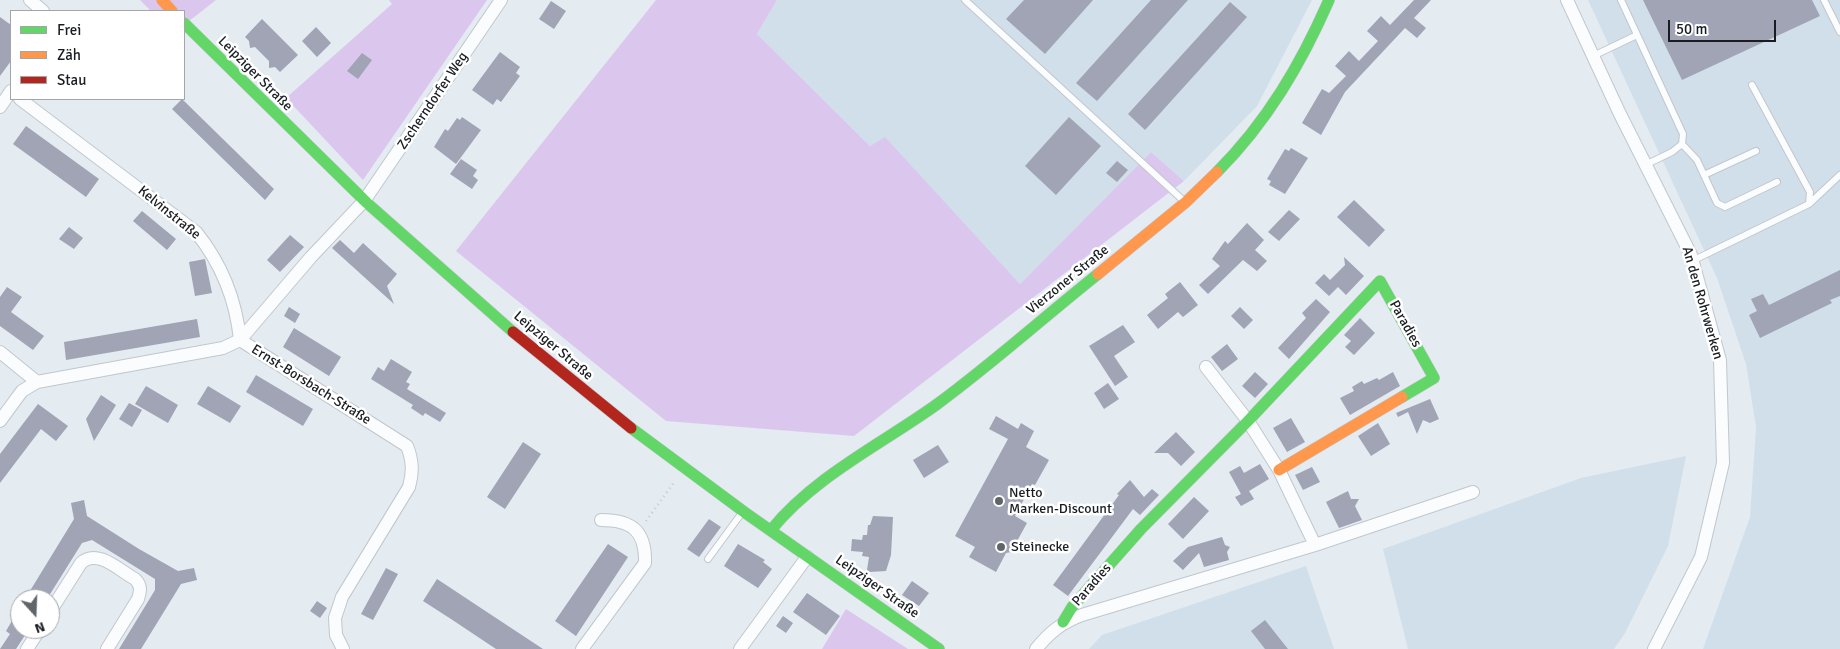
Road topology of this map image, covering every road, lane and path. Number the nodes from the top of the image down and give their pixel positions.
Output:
1 (30, 0) edge
2 (162, 0) edge
3 (501, 0) edge
4 (964, 0) edge
5 (1329, 0) edge
6 (1567, 0) edge
7 (1621, 0) edge
8 (1824, 0) edge
9 (42, 10) edge
10 (171, 10) edge
11 (185, 24) edge
12 (1840, 32) edge
13 (1637, 35) junction
14 (1593, 56) junction
15 (1752, 85) dead end
16 (10, 93) edge
17 (21, 100) edge
18 (0, 107) edge
19 (1682, 144) junction
20 (1756, 151) dead end
21 (1645, 164) junction
22 (1704, 175) junction
23 (1840, 175) edge
24 (1777, 182) dead end
25 (364, 201) junction
26 (1186, 202) junction
27 (1809, 204) junction
28 (1692, 261) junction
29 (240, 340) junction
30 (0, 352) edge
31 (1206, 367) dead end
32 (37, 382) junction
33 (0, 421) edge
34 (1248, 421) junction
35 (684, 468) junction
36 (1279, 470) junction
37 (1473, 492) dead end
38 (743, 510) junction
39 (601, 520) dead end
40 (770, 530) junction
41 (637, 533) junction
42 (1315, 545) junction
43 (808, 557) junction
44 (708, 559) dead end
45 (60, 596) edge
46 (1063, 622) junction
47 (107, 649) edge
48 (343, 649) edge
49 (582, 649) edge
50 (740, 649) edge
51 (939, 649) edge
52 (1036, 649) edge
53 (1654, 649) edge

1 - 9 street
2 - 10 street
3 - 25 street, Zscherndorfer Weg
4 - 26 lane
5 - 26 street, Vierzoner Straße
6 - 14 street, An den Rohrwerken
7 - 13 lane
8 - 12 lane
11 - 25 street, Leipziger Straße
13 - 14 lane
13 - 19 lane
14 - 21 street, An den Rohrwerken
15 - 27 lane
16 - 18 street
17 - 29 street, Kelvinstraße
19 - 21 lane
19 - 22 lane
20 - 22 lane
21 - 28 street, An den Rohrwerken
22 - 24 lane
23 - 27 lane
25 - 29 street
25 - 35 street, Leipziger Straße
26 - 40 street, Vierzoner Straße
27 - 28 lane
28 - 53 street, An den Rohrwerken
29 - 32 street, Ernst-Borsbach-Straße
29 - 48 street, Ernst-Borsbach-Straße
30 - 32 street
31 - 34 street
32 - 33 street
34 - 36 street
34 - 36 street, Paradies
34 - 46 street, Paradies
35 - 38 street, Leipziger Straße
35 - 41 path
36 - 42 street
37 - 42 street, Paradies
38 - 40 street, Leipziger Straße
38 - 44 lane
39 - 41 street
40 - 43 street, Leipziger Straße
41 - 49 street
42 - 46 street, Paradies
43 - 50 street
43 - 51 street, Leipziger Straße
45 - 47 street
46 - 52 street, Paradies

